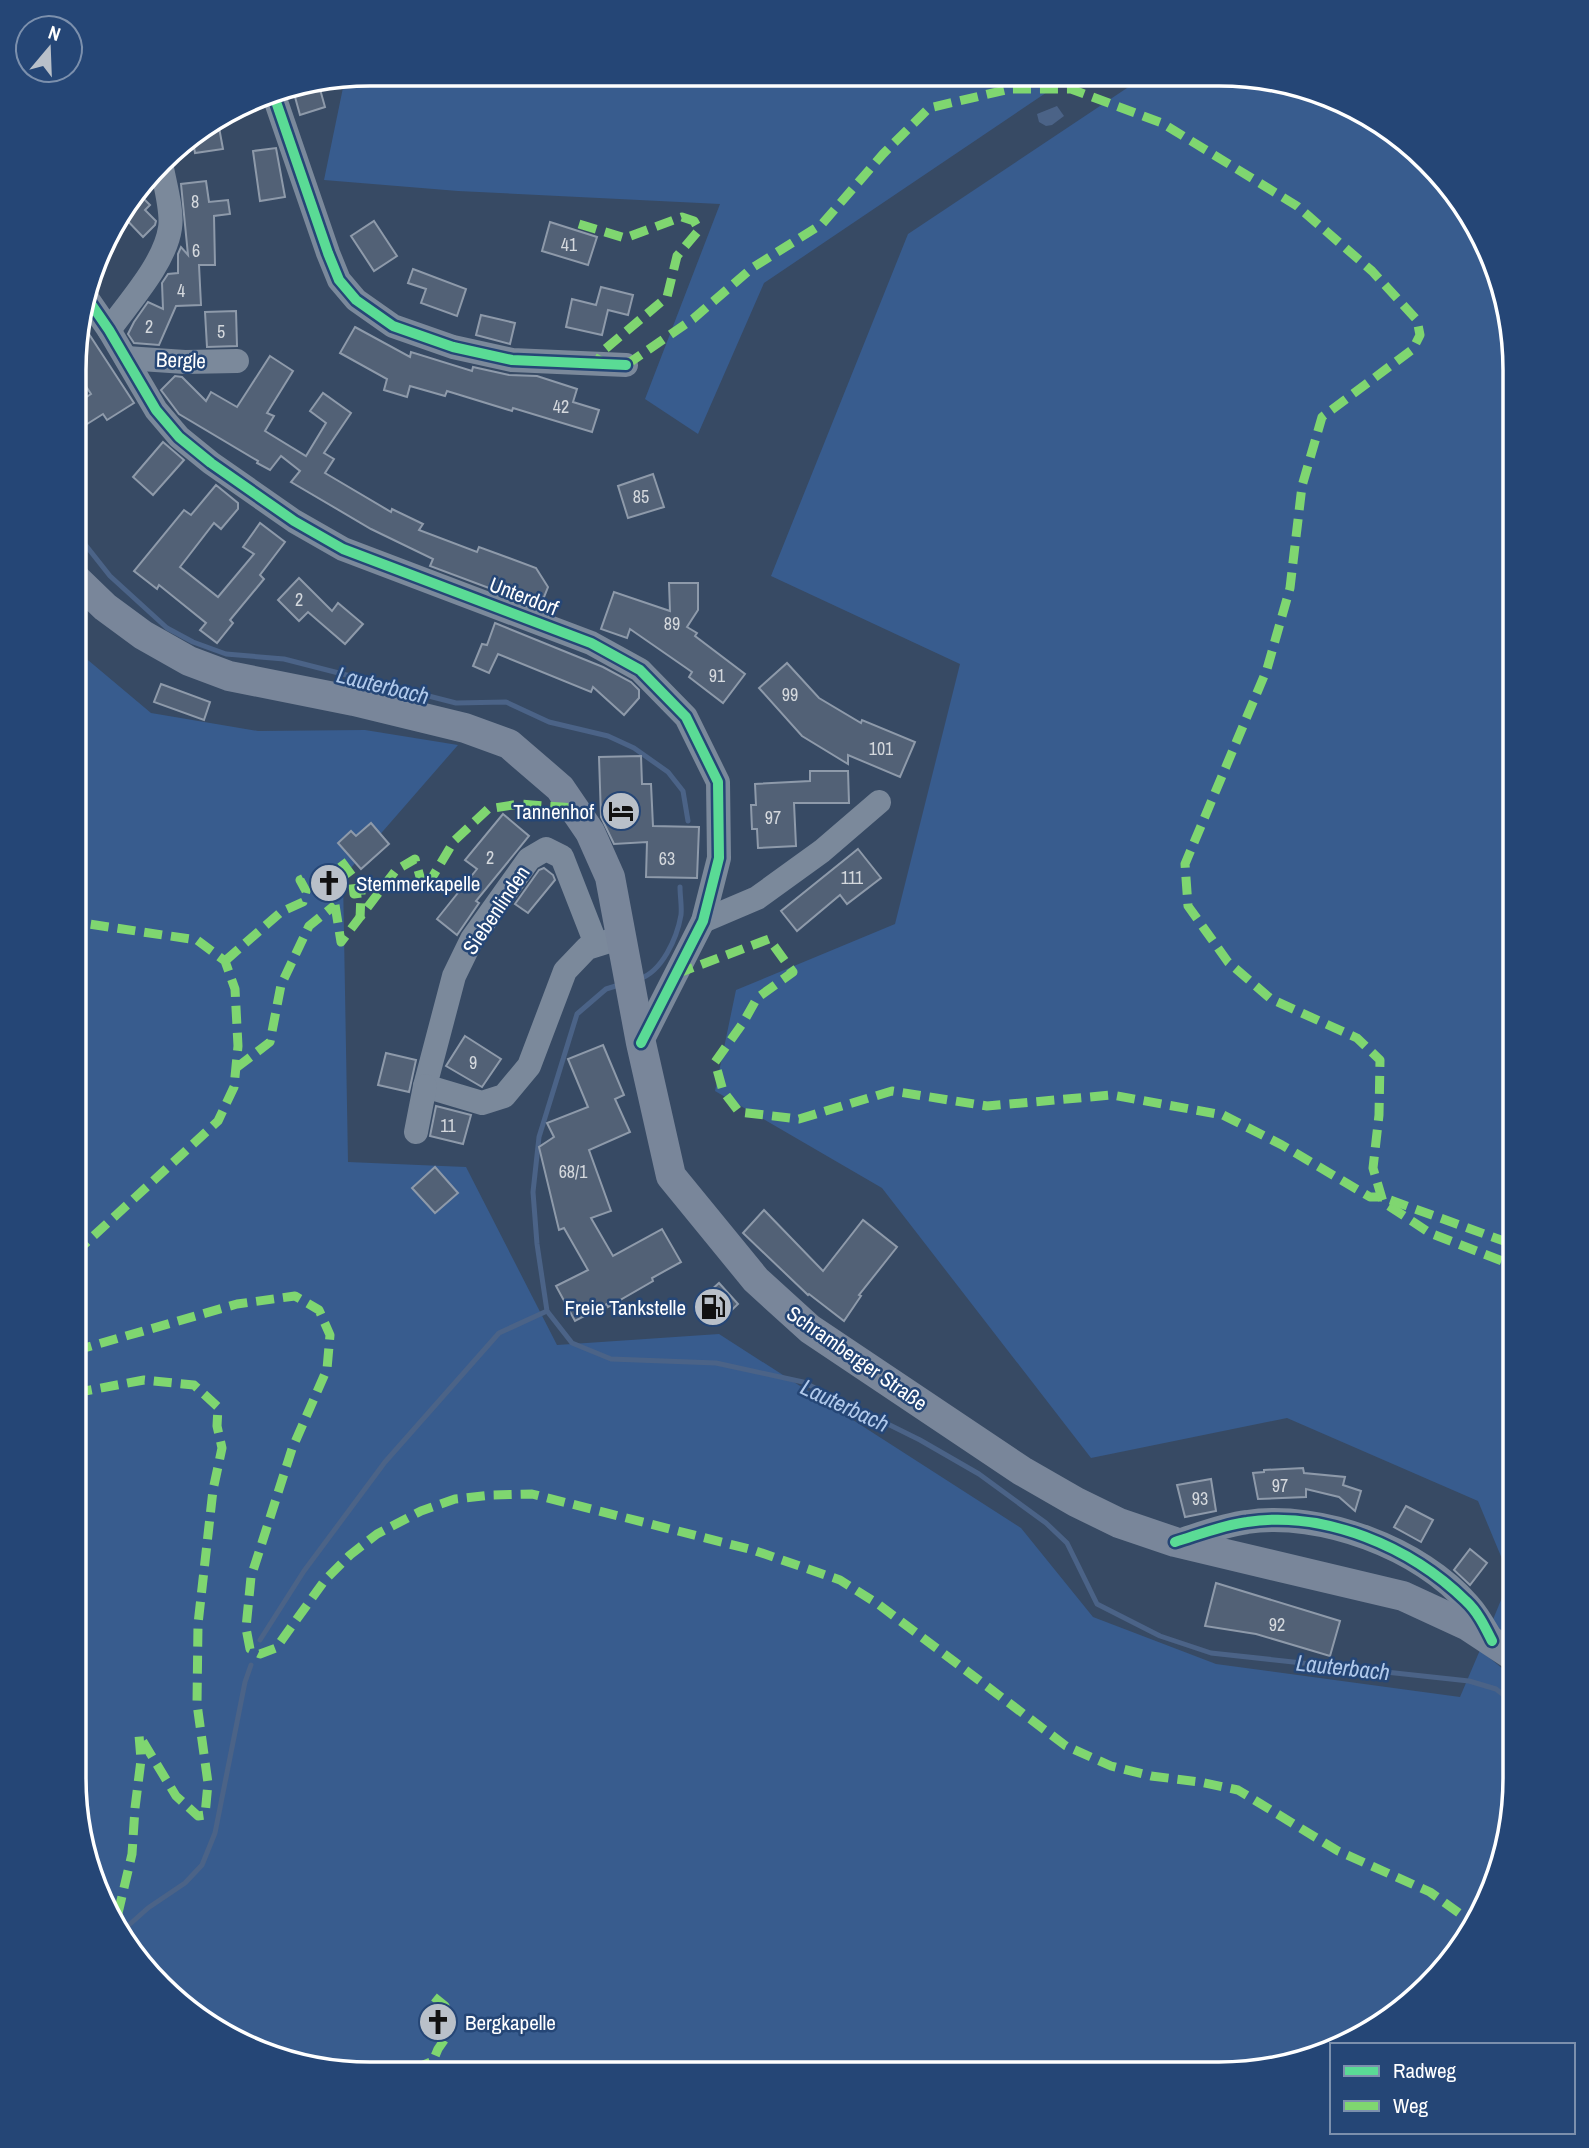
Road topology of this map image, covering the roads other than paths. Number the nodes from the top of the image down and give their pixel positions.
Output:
1 (276, 102) edge
2 (163, 175) edge
3 (93, 306) edge
4 (109, 330) junction
5 (126, 358) junction
6 (237, 361) dead end
7 (626, 365) dead end
8 (86, 589) edge
9 (879, 802) dead end
10 (703, 921) junction
11 (615, 948) junction
12 (641, 1043) junction
13 (425, 1086) junction
14 (416, 1132) dead end
15 (1175, 1542) junction
16 (1503, 1648) edge
17 (1503, 1648) edge

1 - 7 street
2 - 4 street
3 - 4 street, Unterdorf
4 - 5 street, Unterdorf
5 - 6 street, Bergle
5 - 10 street, Unterdorf
8 - 11 main road, Schramberger Straße
9 - 10 street
10 - 12 street, Unterdorf
11 - 12 main road, Schramberger Straße
11 - 13 street
11 - 13 street, Siebenlinden
12 - 15 main road, Schramberger Straße
13 - 14 street, Siebenlinden
15 - 16 main road, Schramberger Straße
15 - 17 street, Schramberger Straße

